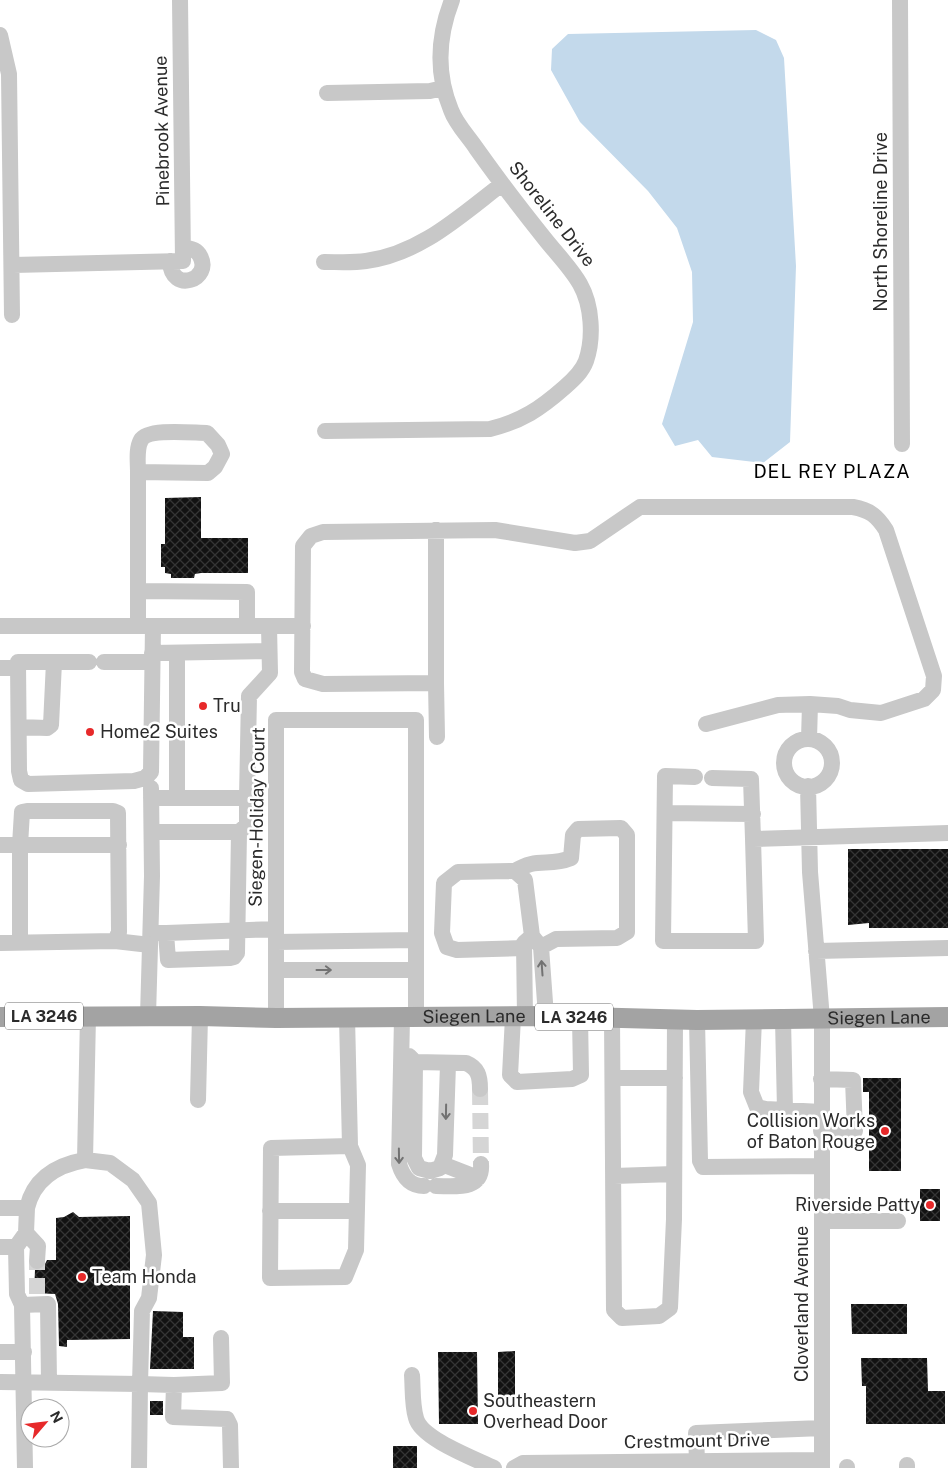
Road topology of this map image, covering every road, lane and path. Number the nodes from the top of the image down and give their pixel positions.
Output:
1 (180, 0) edge
2 (452, 0) edge
3 (900, 0) edge
4 (0, 35) edge
5 (443, 88) junction
6 (327, 93) dead end
7 (502, 184) junction
8 (324, 262) dead end
9 (12, 265) junction
10 (12, 315) dead end
11 (325, 431) dead end
12 (902, 444) dead end
13 (138, 472) junction
14 (436, 530) junction
15 (138, 591) junction
16 (0, 626) edge
17 (145, 626) junction
18 (247, 626) junction
19 (269, 626) junction
20 (303, 626) junction
21 (269, 652) junction
22 (177, 653) junction
23 (152, 658) junction
24 (54, 662) junction
25 (0, 668) edge
26 (18, 668) junction
27 (436, 683) junction
28 (810, 704) junction
29 (706, 724) dead end
30 (19, 727) junction
31 (437, 737) dead end
32 (809, 739) junction
33 (151, 770) junction
34 (694, 777) dead end
35 (712, 778) dead end
36 (808, 786) junction
37 (151, 798) junction
38 (177, 798) junction
39 (247, 798) junction
40 (665, 813) junction
41 (753, 814) junction
42 (152, 832) junction
43 (239, 832) junction
44 (948, 832) edge
45 (809, 836) junction
46 (753, 839) junction
47 (0, 845) edge
48 (20, 845) junction
49 (119, 845) junction
50 (515, 871) junction
51 (238, 930) junction
52 (276, 935) junction
53 (156, 937) junction
54 (115, 940) junction
55 (416, 940) junction
56 (20, 942) junction
57 (0, 943) edge
58 (532, 943) junction
59 (948, 948) edge
60 (816, 951) junction
61 (276, 970) junction
62 (416, 970) junction
63 (88, 1016) junction
64 (148, 1016) junction
65 (200, 1016) junction
66 (546, 1016) junction
67 (612, 1016) junction
68 (0, 1017) edge
69 (347, 1017) junction
70 (519, 1017) junction
71 (580, 1017) junction
72 (948, 1017) edge
73 (276, 1018) junction
74 (409, 1018) junction
75 (675, 1019) junction
76 (754, 1019) junction
77 (783, 1019) junction
78 (822, 1019) junction
79 (697, 1020) junction
80 (409, 1059) junction
81 (448, 1064) junction
82 (614, 1078) junction
83 (675, 1078) junction
84 (822, 1080) junction
85 (480, 1089) tunnel mouth
86 (198, 1100) dead end
87 (785, 1110) junction
88 (821, 1112) junction
89 (821, 1131) junction
90 (350, 1146) junction
91 (85, 1160) junction
92 (442, 1164) junction
93 (821, 1166) junction
94 (674, 1174) junction
95 (614, 1176) junction
96 (0, 1208) edge
97 (27, 1208) junction
98 (270, 1211) junction
99 (357, 1211) junction
100 (822, 1221) junction
101 (898, 1221) dead end
102 (26, 1233) junction
103 (8, 1247) edge
104 (38, 1261) tunnel mouth
105 (33, 1301) junction
106 (221, 1338) dead end
107 (0, 1352) edge
108 (24, 1352) junction
109 (412, 1375) dead end
110 (0, 1382) edge
111 (24, 1382) junction
112 (49, 1383) junction
113 (140, 1384) junction
114 (174, 1384) junction
115 (822, 1428) junction
116 (706, 1464) edge
117 (822, 1464) edge
118 (25, 1468) edge
119 (139, 1468) edge
120 (231, 1468) edge
121 (494, 1468) edge
122 (514, 1468) edge

1 - 9 street, Pinebrook Avenue
2 - 5 street, Shoreline Drive
3 - 12 street, North Shoreline Drive
4 - 9 street
5 - 6 street
5 - 7 street, Shoreline Drive
7 - 8 street
7 - 11 street, Shoreline Drive
9 - 10 street
13 - 13 street
13 - 15 street
14 - 20 street
14 - 27 street
14 - 28 street
15 - 17 street
15 - 18 street
16 - 17 street
17 - 18 street
17 - 23 street
18 - 19 street
19 - 20 street
19 - 21 street
20 - 27 street
21 - 22 street
21 - 39 street
22 - 23 street
22 - 38 street
23 - 24 street
23 - 33 street
24 - 26 street
24 - 30 street
25 - 26 street
26 - 30 street
27 - 31 street
28 - 29 street
28 - 32 street
30 - 33 street
32 - 36 street
32 - 36 street
33 - 37 street
34 - 40 street
35 - 41 street
36 - 45 street, Cloverland Avenue
37 - 38 street
37 - 42 street
38 - 39 street
39 - 43 street
40 - 41 street
40 - 46 street
41 - 46 street
42 - 43 street
42 - 53 street
43 - 51 street
44 - 45 street
45 - 46 street
45 - 60 street, Cloverland Avenue
47 - 48 street
48 - 49 street
48 - 49 street
48 - 56 street
49 - 54 street
50 - 58 street
50 - 58 street
50 - 58 street
51 - 52 street
51 - 53 street
51 - 53 street
52 - 55 street
52 - 55 street, Siegen-Holiday Court
52 - 61 street, Siegen-Holiday Court
53 - 54 street
53 - 64 street
54 - 56 street
55 - 62 street, Siegen-Holiday Court
56 - 57 street
66 -> 58 street
58 - 70 street
59 - 60 street
60 - 78 street, Cloverland Avenue
61 -> 62 street
61 - 73 street, Siegen-Holiday Court
62 - 74 street, Siegen-Holiday Court
63 - 64 main road, Siegen Lane / LA 3246
63 - 68 main road, Siegen Lane / LA 3246
63 - 91 street
64 - 65 main road, Siegen Lane / LA 3246
65 - 73 main road, Siegen Lane / LA 3246
65 - 86 street
66 - 70 main road, Siegen Lane / LA 3246
66 - 71 main road, Siegen Lane / LA 3246
67 - 71 main road, Siegen Lane / LA 3246
67 - 75 main road, Siegen Lane / LA 3246
67 - 82 street
69 - 73 main road, Siegen Lane / LA 3246
69 - 74 main road, Siegen Lane / LA 3246
69 - 90 street
70 - 71 street
70 - 74 main road, Siegen Lane / LA 3246
72 - 78 main road, Siegen Lane / LA 3246
74 - 80 street, Siegen-Holiday Court
75 - 79 main road, Siegen Lane / LA 3246
75 - 83 street
76 - 77 main road, Siegen Lane / LA 3246
76 - 79 main road, Siegen Lane / LA 3246
76 - 87 street
77 - 78 main road, Siegen Lane / LA 3246
77 - 87 street
78 - 84 street, Cloverland Avenue
79 - 93 street
80 - 81 street
80 - 92 street
80 -> 92 street
81 - 85 street
81 -> 92 street
82 - 83 street
82 - 95 street
83 - 94 street
84 - 88 street, Cloverland Avenue
84 - 89 street
87 - 88 street
88 - 89 street, Cloverland Avenue
89 - 93 street, Cloverland Avenue
90 - 98 street
90 - 99 street
91 - 97 street
91 - 113 street
93 - 100 street, Cloverland Avenue
94 - 95 street
94 - 95 street
96 - 97 street
97 - 102 street
98 - 99 street
98 - 99 street
100 - 101 street
100 - 115 street, Cloverland Avenue
102 - 103 street
102 - 104 street
103 - 105 street
105 - 108 street
105 - 112 street
106 - 114 street
107 - 108 street
108 - 111 street
109 - 121 street
110 - 111 street
111 - 112 street
111 - 118 street
112 - 113 street
113 - 114 street
113 - 119 street
114 - 120 street
115 - 116 street
115 - 117 street, Cloverland Avenue
116 - 117 street, Crestmount Drive
116 - 122 street, Crestmount Drive

